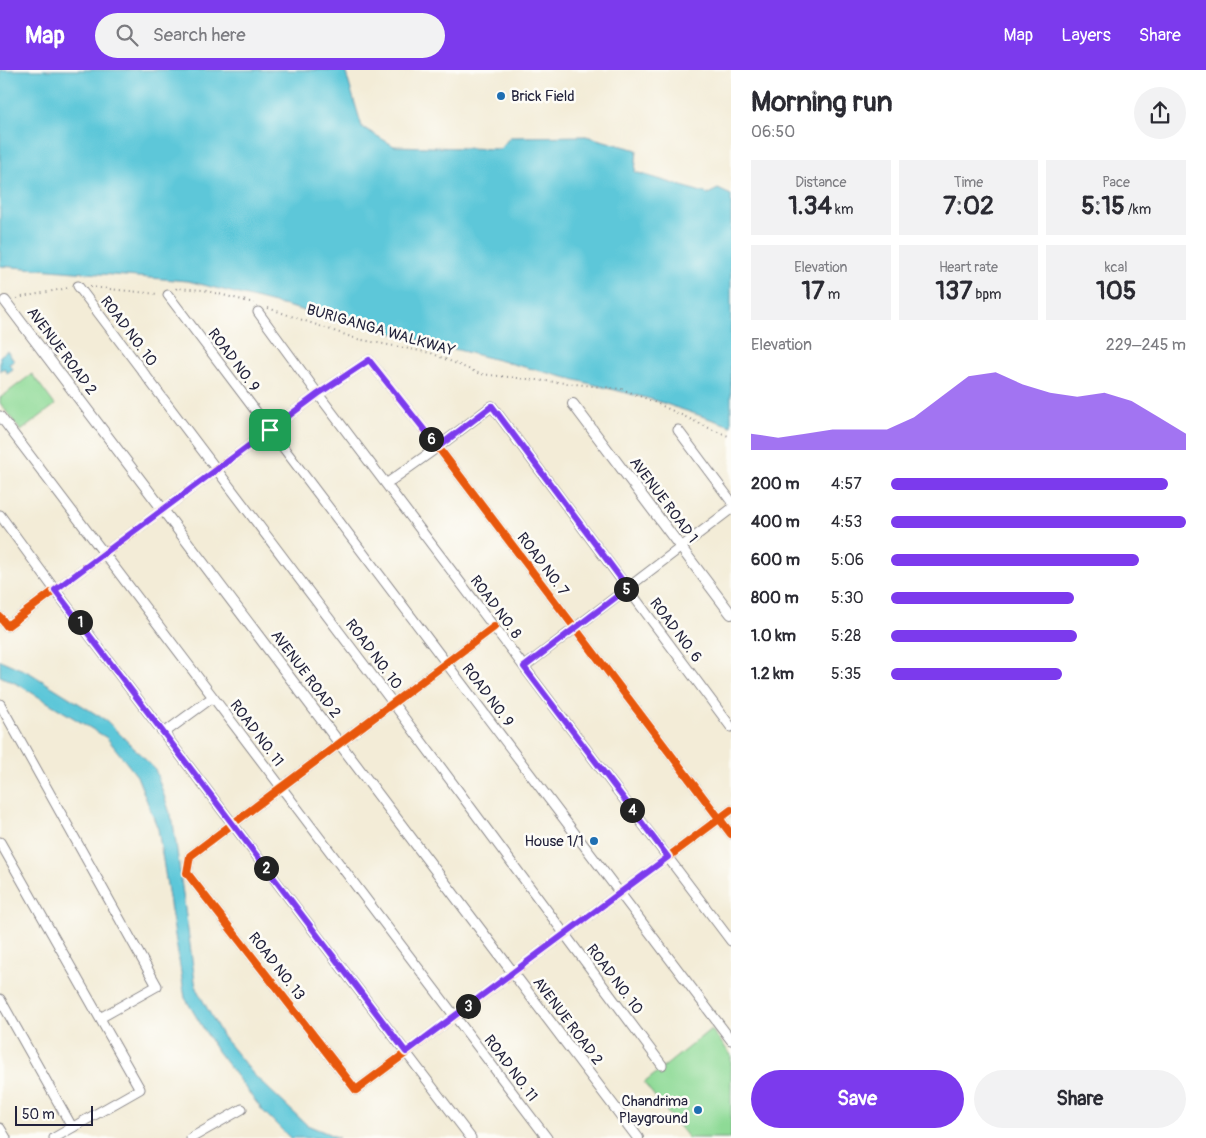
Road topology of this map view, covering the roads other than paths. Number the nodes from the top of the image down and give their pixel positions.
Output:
1 (78, 286) dead end
2 (168, 295) road end
3 (5, 301) dead end
4 (258, 308) road end
5 (318, 394) junction
6 (572, 404) dead end
7 (0, 416) edge
8 (270, 430) junction
9 (678, 430) dead end
10 (438, 447) junction
11 (217, 470) junction
12 (386, 484) junction
13 (731, 501) edge
14 (731, 509) edge
15 (163, 510) junction
16 (0, 515) edge
17 (681, 548) junction
18 (104, 554) junction
19 (628, 588) junction
20 (55, 590) junction
21 (731, 614) edge
22 (0, 617) edge
23 (494, 627) junction
24 (575, 628) junction
25 (446, 663) junction
26 (524, 667) junction
27 (213, 697) junction
28 (393, 702) junction
29 (0, 704) edge
30 (731, 727) edge
31 (164, 733) junction
32 (339, 743) junction
33 (281, 787) junction
34 (731, 810) edge
35 (719, 819) junction
36 (232, 824) junction
37 (731, 834) edge
38 (0, 842) edge
39 (668, 857) junction
40 (620, 893) junction
41 (564, 934) junction
42 (731, 941) edge
43 (513, 973) junction
44 (0, 999) edge
45 (455, 1016) junction
46 (100, 1018) junction
47 (731, 1040) edge
48 (406, 1052) junction
49 (662, 1065) dead end
50 (242, 1109) dead end
51 (0, 1128) edge
52 (72, 1128) junction
53 (6, 1138) edge
54 (54, 1138) edge
55 (191, 1138) edge
56 (471, 1138) edge
57 (547, 1138) edge
58 (638, 1138) edge

1 - 11 street, ROAD NO. 10
2 - 8 street, ROAD NO. 9
3 - 15 street, AVENUE ROAD 2
4 - 5 street, ROAD NO. 8
5 - 8 street
5 - 10 street, ROAD NO. 7
5 - 12 street, ROAD NO. 8
6 - 17 street, AVENUE ROAD 1
7 - 18 street, ROAD NO. 11
8 - 11 street
8 - 25 street, ROAD NO. 9
9 - 13 street
10 - 12 street
10 - 19 street, ROAD NO. 6
10 - 24 street, ROAD NO. 7
11 - 15 street
11 - 28 street, ROAD NO. 10
12 - 23 street, ROAD NO. 8
14 - 17 street
15 - 18 street
15 - 32 street, AVENUE ROAD 2
16 - 20 street
17 - 19 street
17 - 21 street, AVENUE ROAD 1
18 - 20 street
18 - 27 street, ROAD NO. 11
19 - 24 street
19 - 30 street, ROAD NO. 6
20 - 22 street
20 - 31 street
23 - 25 street
23 - 26 street, ROAD NO. 8
24 - 26 street
24 - 35 street, ROAD NO. 7
25 - 28 street
25 - 40 street, ROAD NO. 9
26 - 39 street, ROAD NO. 8
27 - 31 street
27 - 33 street, ROAD NO. 11
28 - 32 street
28 - 41 street, ROAD NO. 10
29 - 46 street
31 - 36 street
32 - 33 street
32 - 43 street, AVENUE ROAD 2
33 - 36 street
33 - 45 street, ROAD NO. 11
34 - 35 street
35 - 37 street, ROAD NO. 7
35 - 39 street
36 - 48 street
36 - 48 street, ROAD NO. 13
38 - 46 street
39 - 40 street
39 - 42 street, ROAD NO. 8
40 - 41 street
40 - 47 street, ROAD NO. 9
41 - 43 street
41 - 49 street, ROAD NO. 10
43 - 45 street
43 - 58 street, AVENUE ROAD 2
44 - 52 street
45 - 48 street
45 - 57 street, ROAD NO. 11
46 - 52 street
48 - 56 street
50 - 55 street
51 - 53 street
52 - 54 street

